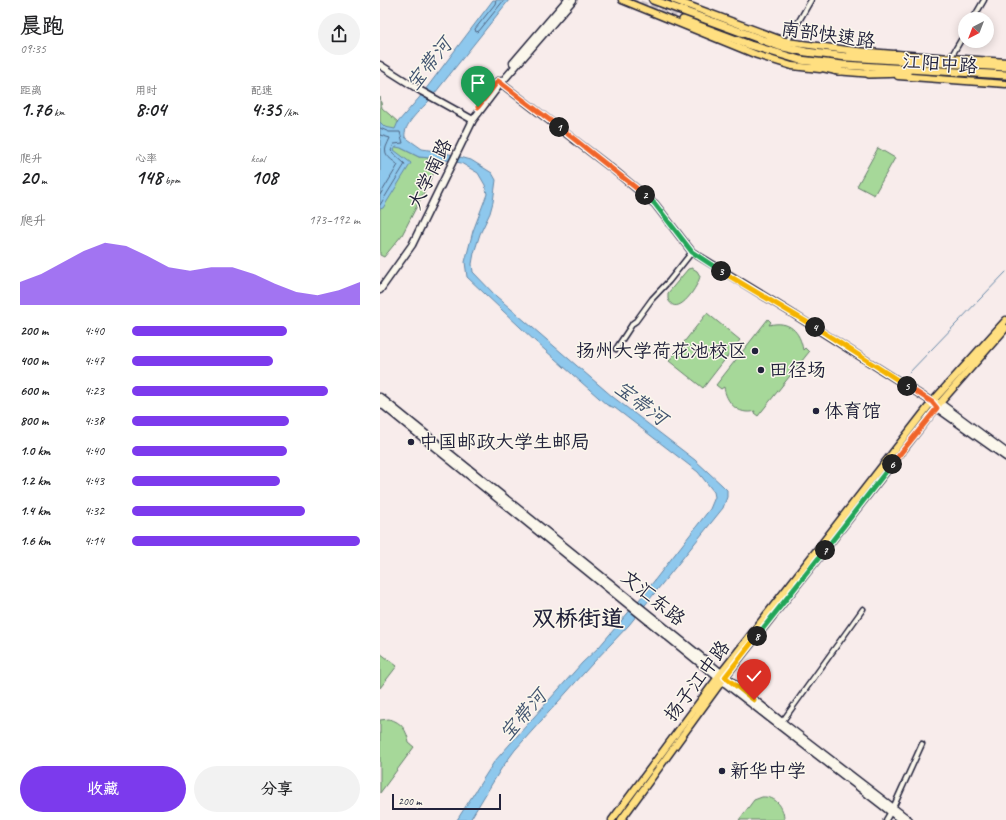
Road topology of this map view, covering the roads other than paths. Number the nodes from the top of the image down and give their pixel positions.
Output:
1 (567, 0) edge
2 (573, 0) edge
3 (622, 0) edge
4 (653, 0) edge
5 (674, 0) edge
6 (811, 0) edge
7 (984, 0) edge
8 (977, 12) edge
9 (693, 15) junction
10 (683, 20) tunnel mouth
11 (787, 42) junction
12 (750, 45) junction
13 (959, 48) edge
14 (850, 51) joint
15 (954, 60) junction
16 (1006, 62) edge
17 (380, 65) edge
18 (1006, 67) edge
19 (839, 71) junction
20 (869, 74) junction
21 (1006, 75) edge
22 (1006, 79) edge
23 (500, 82) junction
24 (1006, 84) edge
25 (472, 119) junction
26 (450, 163) junction
27 (692, 252) junction
28 (380, 284) edge
29 (380, 290) edge
30 (1006, 320) edge
31 (1006, 328) edge
32 (616, 349) dead end
33 (380, 397) edge
34 (932, 402) junction
35 (380, 403) edge
36 (938, 405) junction
37 (1006, 452) edge
38 (1006, 458) edge
39 (622, 596) junction
40 (863, 609) dead end
41 (721, 677) junction
42 (782, 722) junction
43 (922, 744) dead end
44 (892, 810) junction
45 (612, 820) edge
46 (621, 820) edge
47 (886, 820) edge
48 (901, 820) edge
49 (909, 820) edge

1 - 23 street, 大学南路
2 - 23 street, 大学南路
3 - 19 main road, 江阳中路
4 - 9 highway, 南部快速路
5 - 11 main road
6 - 11 street
7 - 8 street
9 - 11 highway
9 - 15 highway, 南部快速路
10 - 12 highway, 南部快速路
11 - 14 main road
12 - 19 highway
12 - 21 highway, 南部快速路
13 - 15 street
14 - 15 highway
15 - 16 main road, 江阳中路
15 - 18 highway, 南部快速路
17 - 25 street
19 - 20 main road, 江阳中路
20 - 22 highway
20 - 24 main road, 江阳中路
23 - 25 street, 大学南路
23 - 27 street
25 - 26 street, 大学南路
26 - 28 street, 大学南路
26 - 29 street, 大学南路
27 - 32 street
27 - 34 street
30 - 34 main road, 扬子江中路
31 - 36 main road, 扬子江中路
33 - 39 street, 文汇东路
34 - 36 street
34 - 41 main road, 扬子江中路
35 - 39 street, 文汇东路
36 - 37 street
36 - 38 street
36 - 41 main road, 扬子江中路
39 - 41 street, 文汇东路
40 - 42 street
41 - 42 street, 文汇东路
41 - 44 street, 文汇东路
41 - 45 main road, 扬子江中路
41 - 46 main road, 扬子江中路
42 - 44 street, 文汇东路
43 - 44 street
44 - 47 street
44 - 48 street, 文汇东路
44 - 49 street, 文汇东路

